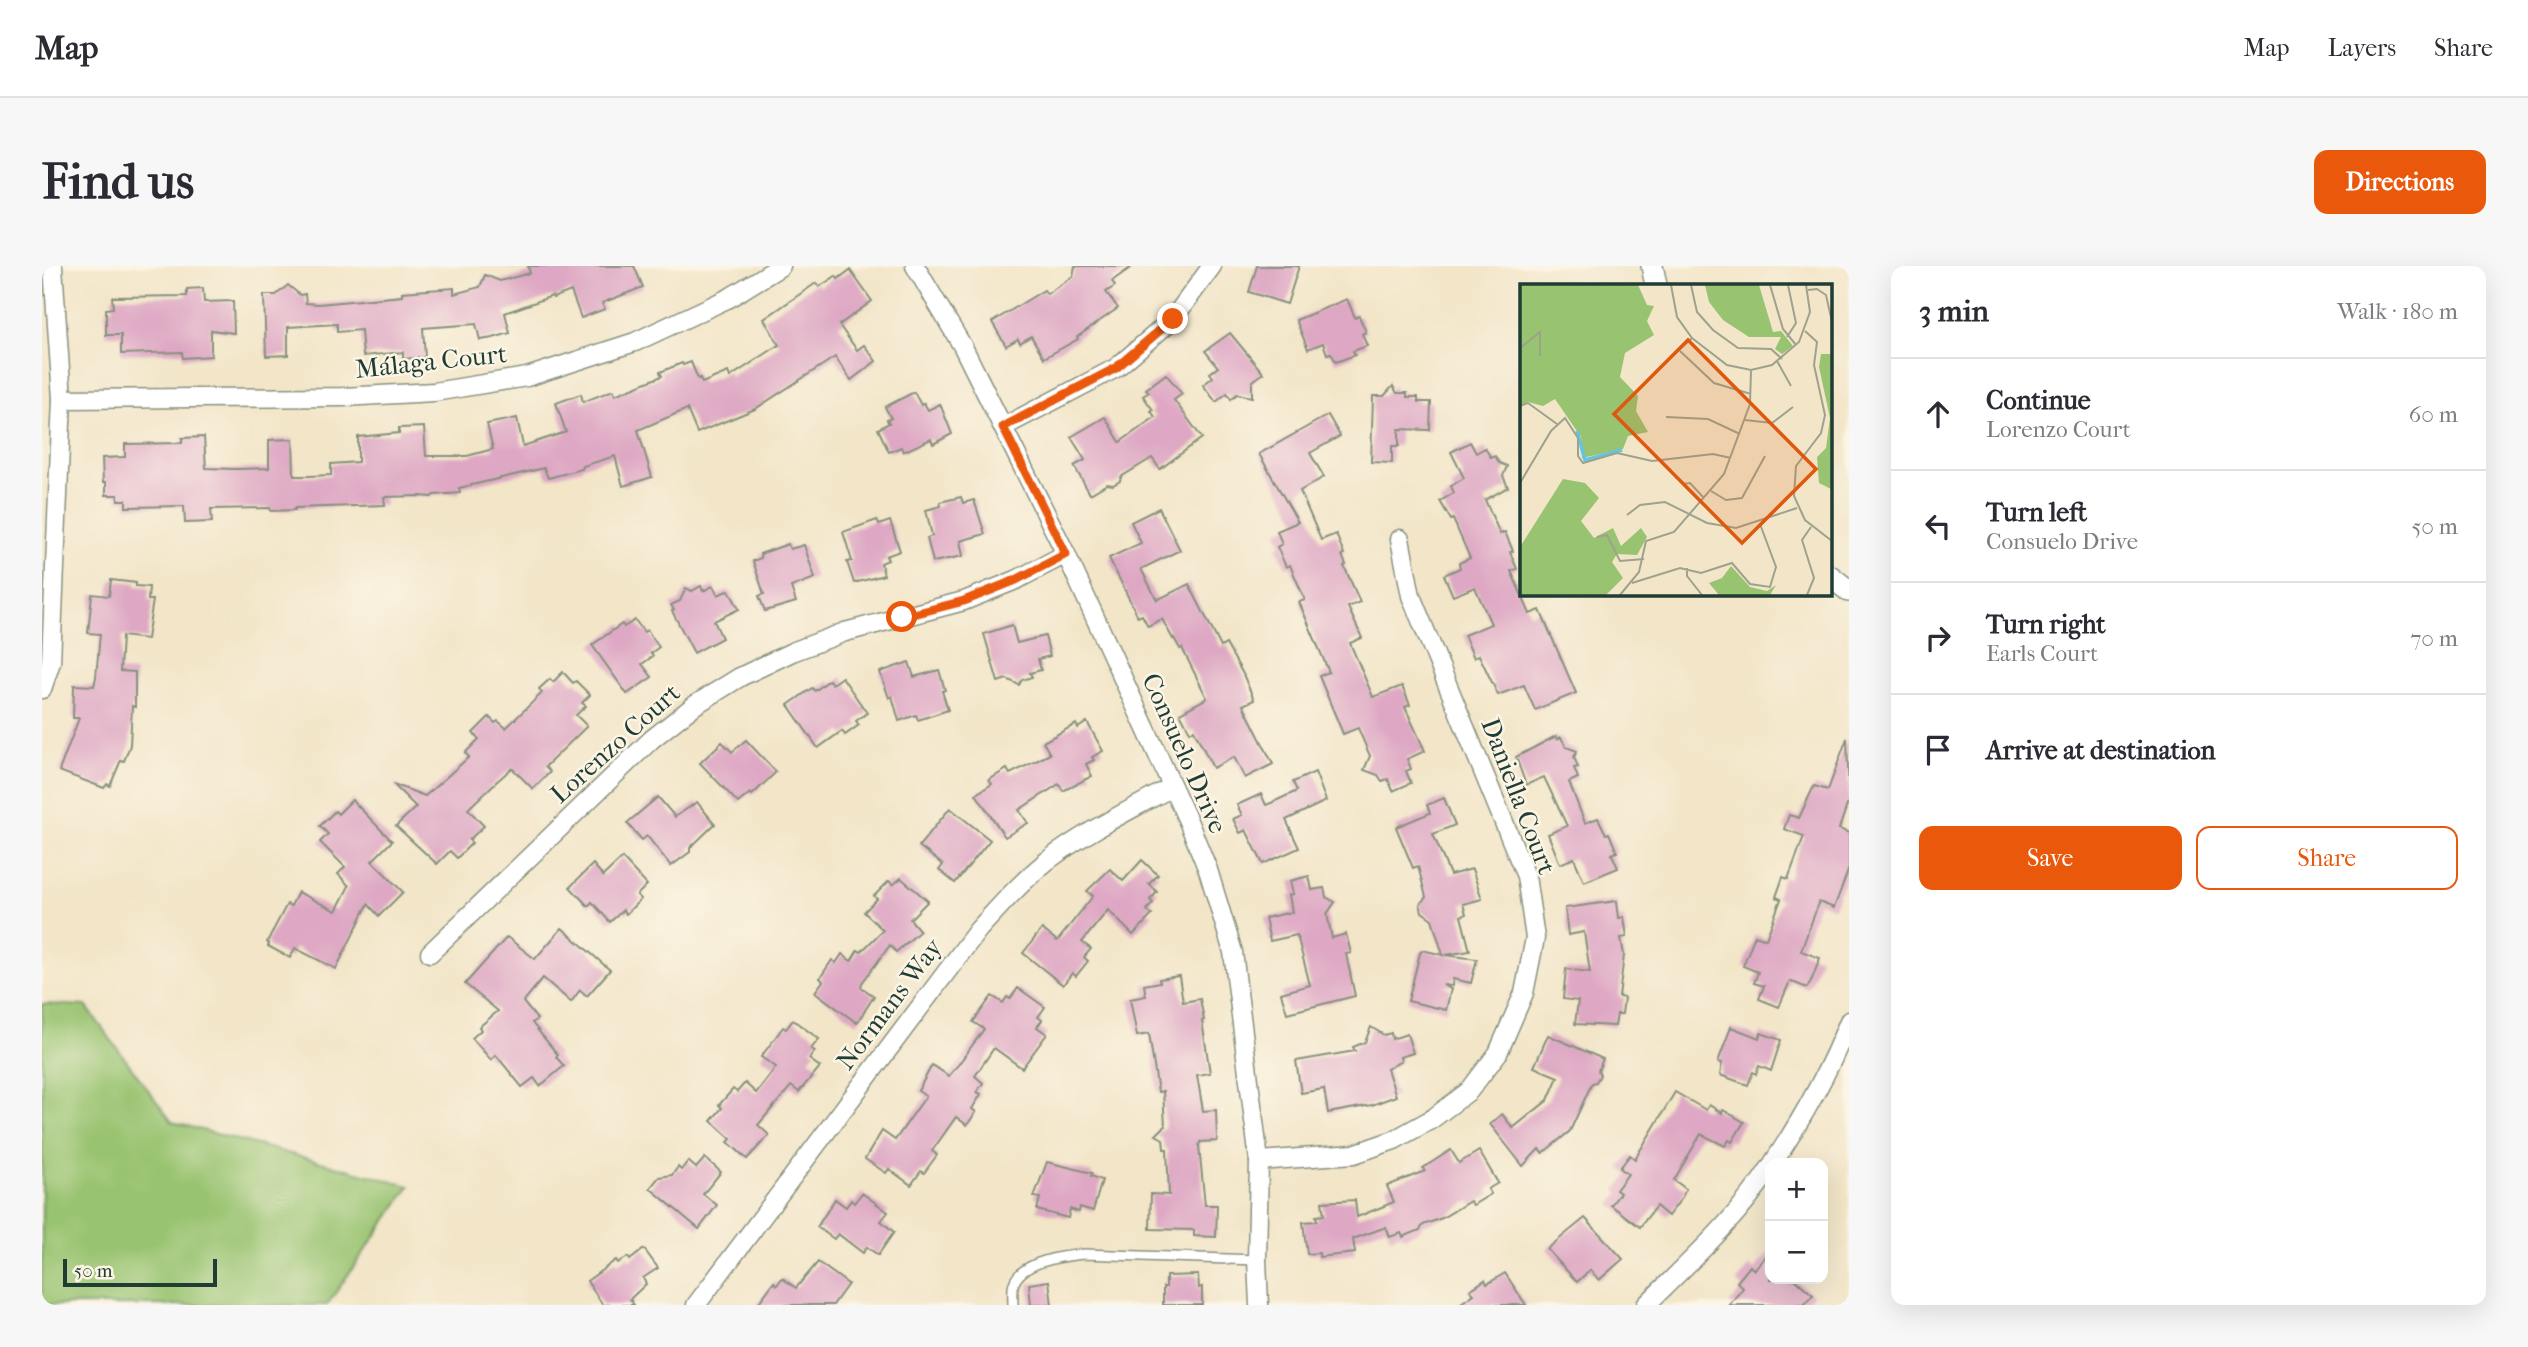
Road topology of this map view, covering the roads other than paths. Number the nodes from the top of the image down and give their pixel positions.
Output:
1 (53, 266) edge
2 (781, 266) edge
3 (915, 266) edge
4 (1212, 266) edge
5 (1652, 266) edge
6 (1656, 284) edge
7 (62, 399) junction
8 (1003, 427) junction
9 (1400, 539) dead end
10 (1066, 554) junction
11 (1832, 578) edge
12 (1849, 591) edge
13 (42, 689) edge
14 (1172, 787) junction
15 (430, 953) dead end
16 (1849, 1021) edge
17 (1844, 1049) edge
18 (1776, 1158) edge
19 (1259, 1161) junction
20 (1765, 1176) edge
21 (1257, 1261) junction
22 (696, 1305) edge
23 (1013, 1305) edge
24 (1259, 1305) edge
25 (1646, 1305) edge

1 - 7 street
2 - 7 street, Málaga Court
3 - 8 street, Consuelo Drive
4 - 8 street
5 - 6 street
7 - 13 street
8 - 10 street, Consuelo Drive
9 - 19 street, Daniella Court
10 - 14 street, Consuelo Drive
10 - 15 street, Lorenzo Court
11 - 12 street
14 - 19 street, Consuelo Drive
14 - 22 street, Normans Way
16 - 17 street
17 - 18 street
19 - 21 street, Consuelo Drive
20 - 25 street
21 - 23 lane
21 - 24 street, Consuelo Drive

